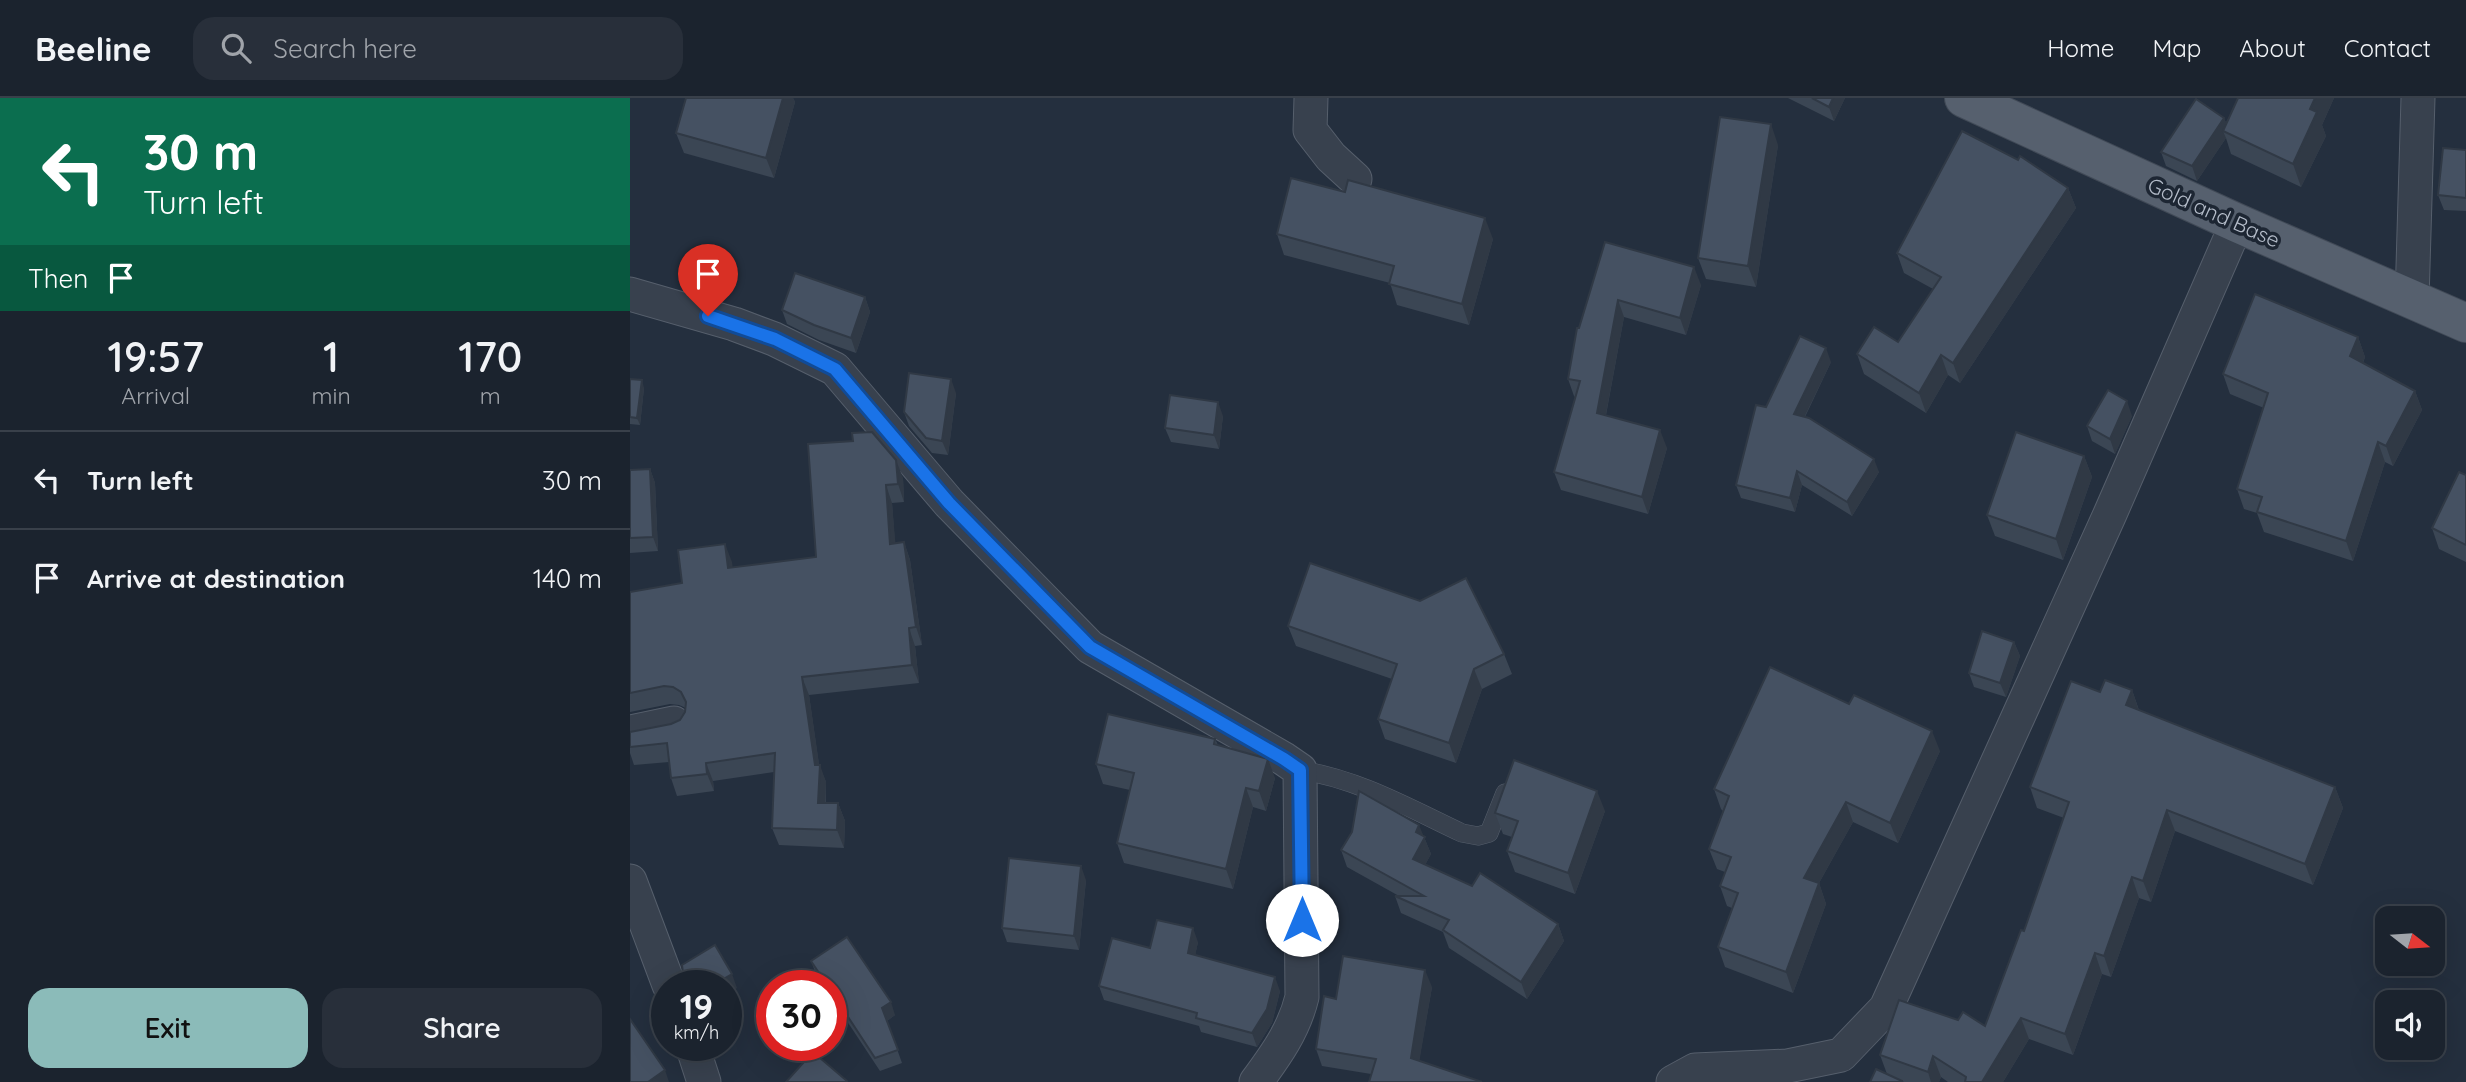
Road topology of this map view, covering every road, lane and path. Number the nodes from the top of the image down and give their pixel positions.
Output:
1 (1311, 98) edge
2 (1964, 98) edge
3 (2418, 98) edge
4 (1355, 179) edge
5 (2238, 223) junction
6 (630, 294) edge
7 (2412, 300) junction
8 (2466, 323) edge
9 (674, 723) edge
10 (630, 732) edge
11 (1300, 770) junction
12 (1510, 777) edge
13 (630, 881) edge
14 (663, 970) edge
15 (697, 1061) edge
16 (704, 1082) edge
17 (1256, 1082) edge
18 (1673, 1082) edge

1 - 4 street
2 - 5 main road, Gold and Base
3 - 7 street
5 - 7 main road, Gold and Base
5 - 18 street
6 - 11 street
7 - 8 main road, Gold and Base
9 - 10 street
11 - 12 lane
11 - 17 street
13 - 14 street
15 - 16 street

